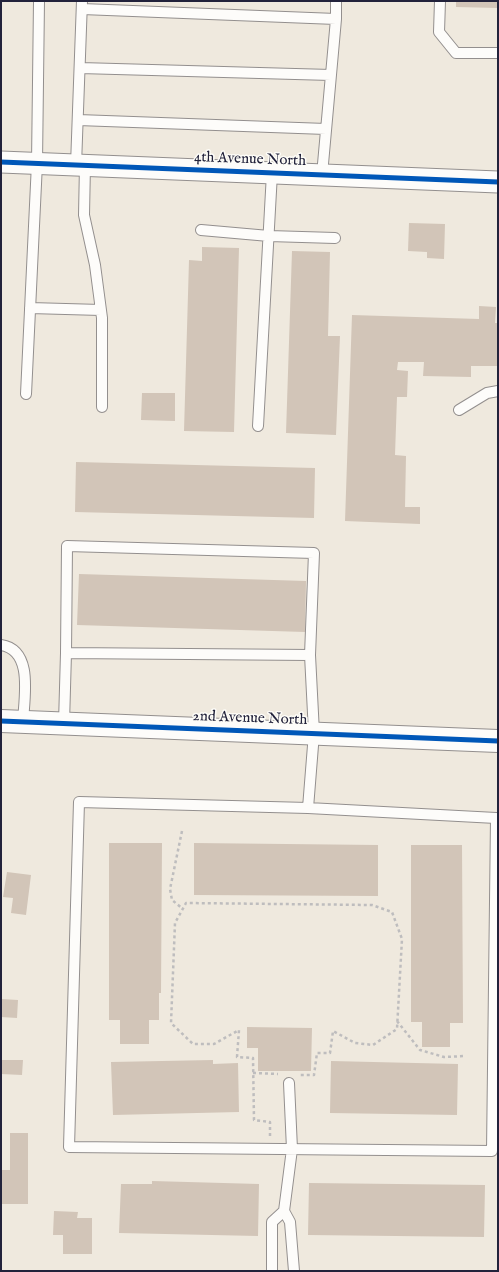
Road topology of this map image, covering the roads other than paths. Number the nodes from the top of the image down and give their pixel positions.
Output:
1 (39, 1) edge
2 (336, 1) edge
3 (440, 1) edge
4 (82, 5) edge
5 (336, 19) junction
6 (498, 54) edge
7 (80, 68) junction
8 (331, 75) junction
9 (78, 120) junction
10 (326, 129) junction
11 (1, 162) edge
12 (38, 163) junction
13 (80, 165) junction
14 (272, 173) junction
15 (322, 175) junction
16 (498, 182) edge
17 (201, 230) dead end
18 (269, 236) junction
19 (335, 238) dead end
20 (30, 308) junction
21 (101, 310) junction
22 (498, 391) edge
23 (26, 394) dead end
24 (102, 407) dead end
25 (459, 410) dead end
26 (258, 426) dead end
27 (1, 645) edge
28 (66, 653) junction
29 (310, 655) junction
30 (1, 721) edge
31 (23, 722) junction
32 (64, 723) junction
33 (314, 733) junction
34 (498, 741) edge
35 (308, 808) junction
36 (288, 1077) road end
37 (292, 1150) junction
38 (284, 1211) junction
39 (272, 1271) edge
40 (294, 1271) edge

1 - 12 lane
2 - 5 lane
3 - 6 lane
4 - 5 lane
4 - 7 lane
5 - 8 lane
7 - 8 lane
7 - 9 lane
8 - 10 lane
9 - 10 lane
9 - 13 lane
10 - 15 lane
11 - 12 street, 4th Avenue North
12 - 13 street, 4th Avenue North
12 - 20 lane
13 - 14 street, 4th Avenue North
13 - 21 lane
14 - 15 street, 4th Avenue North
14 - 18 lane
15 - 16 street, 4th Avenue North
17 - 18 lane
18 - 19 lane
18 - 26 lane
20 - 21 lane
20 - 23 lane
21 - 24 lane
22 - 25 lane
27 - 31 lane
28 - 29 lane
28 - 29 lane
28 - 32 lane
29 - 33 lane
30 - 31 street, 2nd Avenue North
31 - 32 street, 2nd Avenue North
32 - 33 street, 2nd Avenue North
33 - 34 street, 2nd Avenue North
33 - 35 lane
35 - 37 lane
35 - 37 lane
36 - 37 lane
37 - 38 lane
38 - 39 lane
38 - 40 lane

